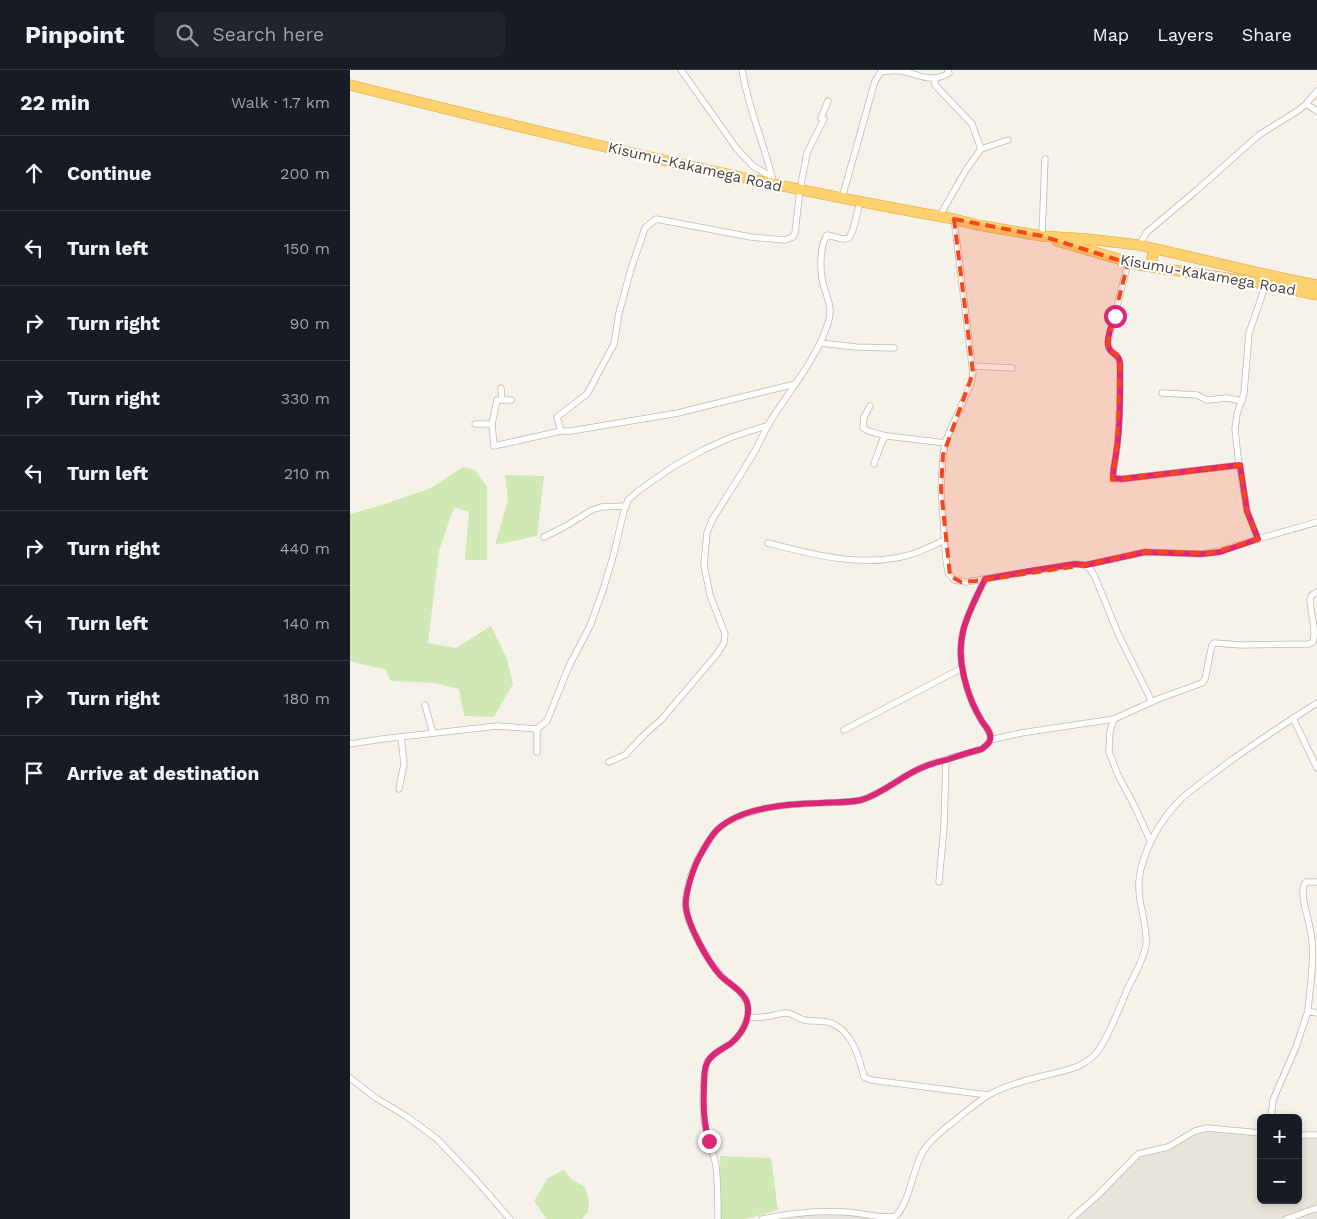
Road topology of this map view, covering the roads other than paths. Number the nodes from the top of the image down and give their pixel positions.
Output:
1 (681, 70) edge
2 (742, 70) edge
3 (948, 70) edge
4 (880, 71) edge
5 (935, 79) junction
6 (350, 85) edge
7 (1317, 91) edge
8 (828, 101) dead end
9 (1306, 104) junction
10 (1317, 111) edge
11 (1008, 140) dead end
12 (981, 149) junction
13 (1046, 159) dead end
14 (772, 181) junction
15 (800, 190) junction
16 (842, 198) junction
17 (860, 202) junction
18 (939, 217) junction
19 (954, 219) junction
20 (1042, 236) junction
21 (1139, 245) junction
22 (1156, 249) junction
23 (1128, 263) junction
24 (1153, 267) junction
25 (1266, 284) junction
26 (1317, 285) edge
27 (1317, 294) edge
28 (820, 343) junction
29 (894, 348) dead end
30 (972, 366) junction
31 (1012, 368) dead end
32 (795, 384) junction
33 (501, 388) dead end
34 (1162, 393) dead end
35 (502, 400) junction
36 (511, 400) dead end
37 (1242, 401) junction
38 (870, 406) dead end
39 (475, 424) dead end
40 (492, 424) junction
41 (768, 425) junction
42 (561, 431) junction
43 (887, 436) junction
44 (946, 443) junction
45 (874, 464) dead end
46 (1240, 465) junction
47 (626, 506) junction
48 (1317, 522) edge
49 (544, 537) dead end
50 (1258, 539) junction
51 (945, 540) junction
52 (768, 543) dead end
53 (1086, 565) junction
54 (985, 579) junction
55 (1317, 592) edge
56 (962, 668) junction
57 (1152, 702) junction
58 (1317, 703) edge
59 (425, 705) dead end
60 (1114, 718) junction
61 (1293, 718) junction
62 (537, 729) junction
63 (844, 730) dead end
64 (433, 733) junction
65 (402, 737) junction
66 (990, 740) junction
67 (350, 744) edge
68 (537, 752) dead end
69 (946, 760) junction
70 (609, 762) dead end
71 (1317, 768) edge
72 (400, 789) dead end
73 (1150, 840) junction
74 (939, 882) dead end
75 (1317, 882) edge
76 (1308, 1011) junction
77 (1317, 1013) edge
78 (748, 1017) junction
79 (350, 1078) edge
80 (988, 1095) junction
81 (1272, 1114) edge
82 (1257, 1132) edge
83 (1302, 1135) edge
84 (1317, 1135) edge
85 (1317, 1208) edge
86 (848, 1212) junction
87 (787, 1216) edge
88 (898, 1217) edge
89 (510, 1219) edge
90 (718, 1219) edge
91 (762, 1219) edge
92 (848, 1219) edge
93 (1071, 1219) edge
94 (1286, 1219) edge

1 - 14 street
2 - 14 street
3 - 5 street
4 - 5 street
4 - 16 street
5 - 12 street
6 - 14 highway, Kisumu-Kakamega Road
7 - 9 street
8 - 15 street
9 - 10 street
9 - 21 street
11 - 12 street
12 - 18 street
13 - 20 street
14 - 15 highway, Kisumu-Kakamega Road
15 - 16 highway, Kisumu-Kakamega Road
15 - 42 street
16 - 17 highway, Kisumu-Kakamega Road
17 - 18 highway, Kisumu-Kakamega Road
17 - 28 street
18 - 19 highway, Kisumu-Kakamega Road
19 - 20 highway, Kisumu-Kakamega Road
19 - 30 street
20 - 21 highway, Kisumu-Kakamega Road
20 - 23 highway, Kisumu-Kakamega Road
21 - 22 highway, Kisumu-Kakamega Road
22 - 24 highway
22 - 26 highway, Kisumu-Kakamega Road
23 - 24 highway, Kisumu-Kakamega Road
23 - 46 street
24 - 25 highway, Kisumu-Kakamega Road
25 - 27 highway, Kisumu-Kakamega Road
25 - 37 street
28 - 29 street
28 - 32 street
30 - 31 street
30 - 44 street
32 - 41 street
32 - 42 street
33 - 35 street
34 - 37 street
35 - 36 street
35 - 40 street
37 - 46 street
38 - 43 street
39 - 40 street
40 - 42 street
41 - 47 street
41 - 70 street
43 - 44 street
43 - 45 street
44 - 51 street
46 - 50 street
47 - 49 street
47 - 62 street
48 - 50 street
50 - 53 street
51 - 52 street
51 - 54 street
53 - 54 street
53 - 57 street
54 - 56 street
55 - 57 street
56 - 63 street
56 - 66 street
57 - 60 street
58 - 61 street
59 - 64 street
60 - 66 street
60 - 73 street
61 - 71 street
61 - 73 street
62 - 64 street
62 - 68 street
64 - 65 street
65 - 67 street
65 - 72 street
66 - 69 street
69 - 74 street
69 - 78 street
73 - 80 street
75 - 76 street
76 - 77 street
76 - 81 street
78 - 80 street
78 - 90 street
79 - 89 street
80 - 88 street
82 - 93 street
83 - 84 street
85 - 94 street
86 - 87 street
86 - 88 street
86 - 92 street
87 - 91 street

